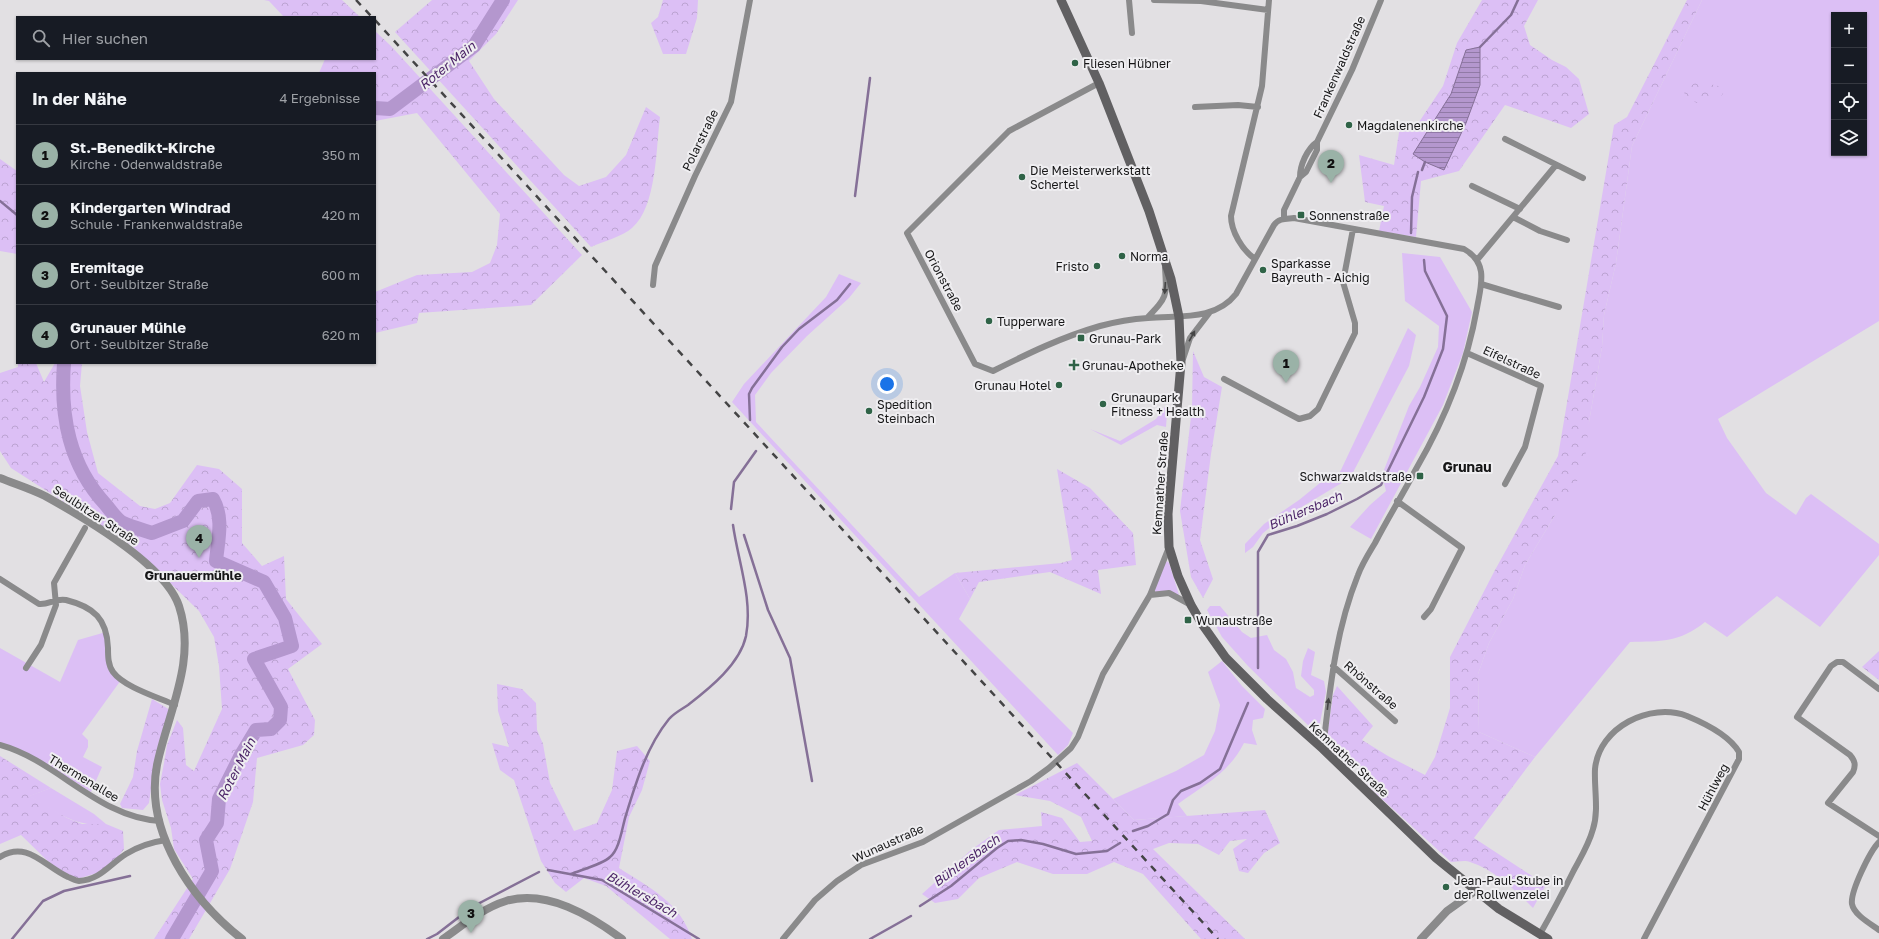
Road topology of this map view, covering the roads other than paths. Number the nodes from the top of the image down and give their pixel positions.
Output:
1 (750, 0) edge
2 (1061, 0) edge
3 (1129, 0) edge
4 (1154, 0) edge
5 (1269, 0) edge
6 (1381, 0) edge
7 (1268, 10) junction
8 (1132, 33) dead end
9 (1099, 83) junction
10 (1195, 107) dead end
11 (1258, 107) junction
12 (1505, 139) dead end
13 (1556, 165) junction
14 (1583, 178) dead end
15 (1472, 186) dead end
16 (1520, 209) junction
17 (1513, 217) junction
18 (1284, 219) junction
19 (1353, 229) junction
20 (1567, 240) dead end
21 (1163, 253) junction
22 (1255, 259) junction
23 (1477, 260) junction
24 (653, 284) dead end
25 (1481, 284) junction
26 (1560, 307) dead end
27 (1210, 312) junction
28 (1179, 317) junction
29 (1147, 318) junction
30 (1467, 353) junction
31 (1181, 363) junction
32 (1224, 379) dead end
33 (0, 478) edge
34 (1505, 484) dead end
35 (1397, 501) junction
36 (85, 528) dead end
37 (1169, 547) junction
38 (0, 579) edge
39 (1150, 595) junction
40 (57, 600) junction
41 (1191, 604) junction
42 (1424, 617) dead end
43 (1332, 666) junction
44 (26, 668) dead end
45 (1879, 689) edge
46 (175, 705) junction
47 (1395, 721) dead end
48 (0, 744) edge
49 (1323, 749) junction
50 (160, 821) junction
51 (1879, 836) edge
52 (166, 840) junction
53 (1879, 842) edge
54 (0, 857) edge
55 (1475, 891) junction
56 (1879, 930) edge
57 (1544, 937) edge
58 (242, 939) edge
59 (443, 939) edge
60 (622, 939) edge
61 (783, 939) edge
62 (1421, 939) edge
63 (1644, 939) edge

1 - 24 street, Polarstraße
2 - 9 main road, Kemnather Straße
3 - 8 street
4 - 7 street
5 - 7 street
6 - 18 street, Frankenwaldstraße
7 - 11 street
9 - 21 main road, Kemnather Straße
9 - 29 street, Orionstraße
10 - 11 street
11 - 22 street
12 - 13 street
13 - 14 street
13 - 16 street
15 - 16 street
16 - 17 street
17 - 20 street
17 - 23 street
18 - 19 street
18 - 22 street
19 - 23 street
19 - 32 street
21 - 28 main road, Kemnather Straße
21 -> 29 street
22 - 27 street
23 - 25 street
25 - 26 street
25 - 30 street
27 - 28 street
31 -> 27 street
28 - 29 street, Orionstraße
28 - 31 main road, Kemnather Straße
30 - 34 street, Eifelstraße
30 - 35 street
31 - 37 main road, Kemnather Straße
33 - 46 street, Seulbitzer Straße
35 - 42 street
35 - 43 street
36 - 40 street
37 - 39 street, Wunaustraße
37 - 41 main road, Kemnather Straße
38 - 40 street
39 - 41 street
39 - 61 street, Wunaustraße
40 - 44 street
40 - 46 street
41 - 49 main road, Kemnather Straße
43 - 47 street, Rhönstraße
49 -> 43 street
45 - 51 street
46 - 50 street, Seulbitzer Straße
48 - 50 street, Thermenallee
49 - 55 main road, Kemnather Straße
50 - 52 street, Seulbitzer Straße
52 - 54 street
52 - 58 street, Seulbitzer Straße
53 - 56 street
55 - 57 main road, Kemnather Straße
55 - 62 street
57 - 63 street, Hühlweg
59 - 60 street

